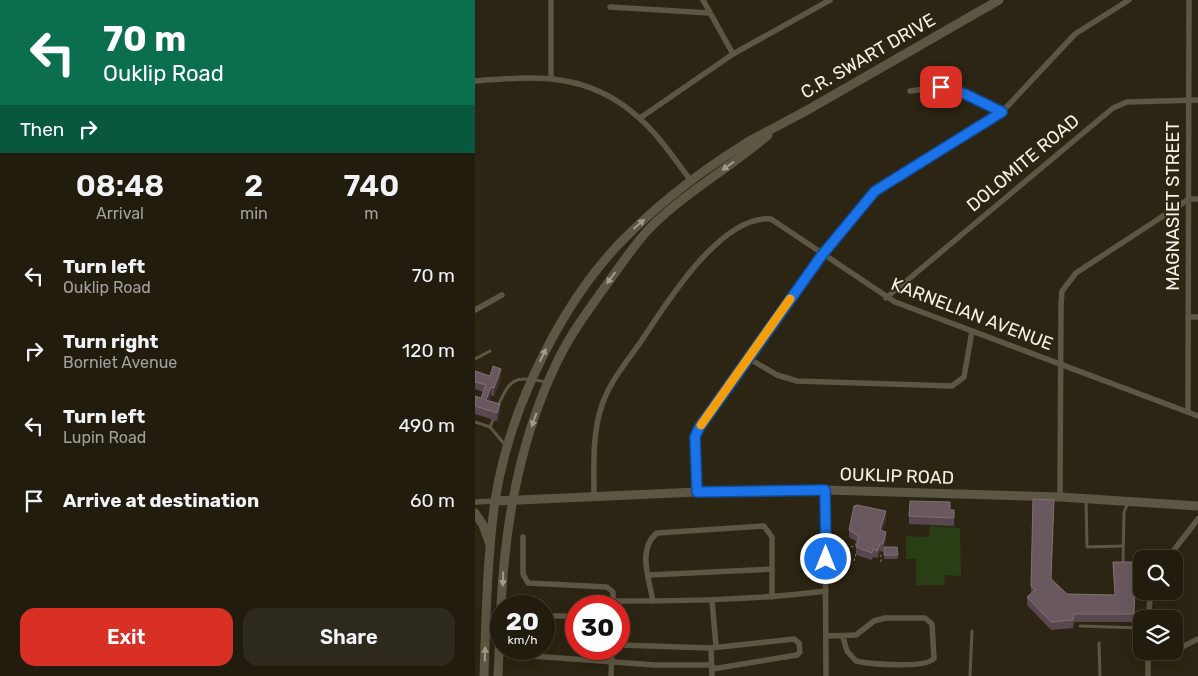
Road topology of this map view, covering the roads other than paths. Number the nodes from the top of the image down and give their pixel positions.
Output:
1 (551, 0) edge
2 (703, 0) edge
3 (830, 0) edge
4 (999, 0) edge
5 (1129, 0) edge
6 (1189, 0) edge
7 (610, 6) dead end
8 (710, 13) junction
9 (733, 54) junction
10 (551, 78) junction
11 (475, 81) edge
12 (911, 91) dead end
13 (1188, 100) junction
14 (1198, 100) edge
15 (1002, 112) junction
16 (640, 118) junction
17 (695, 185) junction
18 (1198, 199) edge
19 (1189, 200) junction
20 (822, 255) junction
21 (502, 295) dead end
22 (886, 298) junction
23 (475, 310) edge
24 (1188, 317) junction
25 (1198, 317) edge
26 (973, 331) junction
27 (490, 351) dead end
28 (748, 358) junction
29 (475, 359) edge
30 (1061, 364) junction
31 (532, 379) junction
32 (548, 382) junction
33 (493, 404) edge
34 (499, 406) junction
35 (496, 411) edge
36 (1188, 412) junction
37 (1198, 416) edge
38 (493, 420) edge
39 (475, 422) edge
40 (490, 427) junction
41 (508, 449) junction
42 (825, 490) junction
43 (697, 492) junction
44 (594, 496) junction
45 (1060, 497) junction
46 (1086, 499) junction
47 (512, 500) junction
48 (1129, 500) junction
49 (495, 501) junction
50 (475, 502) edge
51 (1198, 506) edge
52 (475, 513) edge
53 (1198, 519) edge
54 (523, 537) dead end
55 (490, 545) junction
56 (1123, 546) junction
57 (1174, 550) edge
58 (1123, 562) edge
59 (772, 569) junction
60 (649, 575) junction
61 (826, 591) junction
62 (502, 595) edge
63 (613, 595) edge
64 (772, 597) junction
65 (712, 600) junction
66 (653, 601) junction
67 (630, 603) edge
68 (1080, 626) dead end
69 (1133, 628) edge
70 (971, 631) dead end
71 (826, 636) junction
72 (843, 637) junction
73 (1198, 639) edge
74 (1099, 643) dead end
75 (630, 645) edge
76 (1183, 646) edge
77 (713, 647) junction
78 (555, 657) edge
79 (499, 660) edge
80 (1148, 660) edge
81 (612, 661) junction
82 (712, 670) edge
83 (484, 676) edge
84 (499, 676) edge
85 (611, 676) edge
86 (826, 676) edge
87 (970, 676) edge
88 (1100, 676) edge
89 (1148, 676) edge

1 - 10 street
2 - 8 street
3 - 9 street
4 - 17 main road, C.R. SWART DRIVE
5 - 15 street
6 - 13 street, MAGNASIET STREET
7 - 8 street
8 - 9 street
9 - 16 street
10 - 11 street
10 - 16 street
12 - 15 street
13 - 14 street, DOLOMITE ROAD
13 - 19 street, MAGNASIET STREET
13 - 22 street, DOLOMITE ROAD
15 - 20 street
16 - 17 street
31 -> 17 main road, C.R. SWART DRIVE
17 -> 32 main road, C.R. SWART DRIVE
18 - 19 street
19 - 24 street, MAGNASIET STREET
19 - 30 street
20 - 22 street, KARNELIAN AVENUE
20 - 28 street
20 - 44 street, KARNELIAN AVENUE
21 - 23 street
22 - 26 street, KARNELIAN AVENUE
24 - 25 street
24 - 36 street, MAGNASIET STREET
26 - 28 street
26 - 30 street, KARNELIAN AVENUE
27 - 29 lane
28 - 43 street
30 - 36 street, KARNELIAN AVENUE
30 - 45 street
31 - 32 lane
31 - 34 lane
31 - 41 main road, C.R. SWART DRIVE
32 -> 47 main road, C.R. SWART DRIVE
33 - 34 lane
34 - 35 lane
36 - 37 street, KARNELIAN AVENUE
38 - 40 lane
39 - 40 lane
40 - 41 lane
41 - 49 main road, C.R. SWART DRIVE
42 - 43 main road, OUKLIP ROAD
42 - 45 main road, OUKLIP ROAD
42 - 61 street
43 - 44 main road, OUKLIP ROAD
44 - 47 main road, OUKLIP ROAD
45 - 46 main road, OUKLIP ROAD
46 - 48 main road, OUKLIP ROAD
46 - 56 lane
47 - 49 main road, OUKLIP ROAD
47 -> 62 main road, C.R. SWART DRIVE
48 - 51 main road, OUKLIP ROAD
48 - 56 lane
49 - 50 street, OUKLIP ROAD
49 - 55 main road, C.R. SWART DRIVE
52 - 55 main road
53 - 57 street
54 - 63 street
83 -> 55 main road, C.R. SWART DRIVE
56 - 58 lane
59 - 60 street
59 - 60 street
59 - 64 street
60 - 66 street
61 - 64 street
61 - 71 street
64 - 65 street
65 - 66 street
65 - 77 street
66 - 67 street
68 - 69 lane
70 - 87 lane
71 - 72 street
71 - 86 street
72 - 72 street
73 - 76 street
74 - 88 lane
75 - 77 street
77 - 82 street
77 - 82 street
78 - 81 street
79 - 84 main road, C.R. SWART DRIVE
80 - 89 street
81 - 82 street
81 - 85 street

